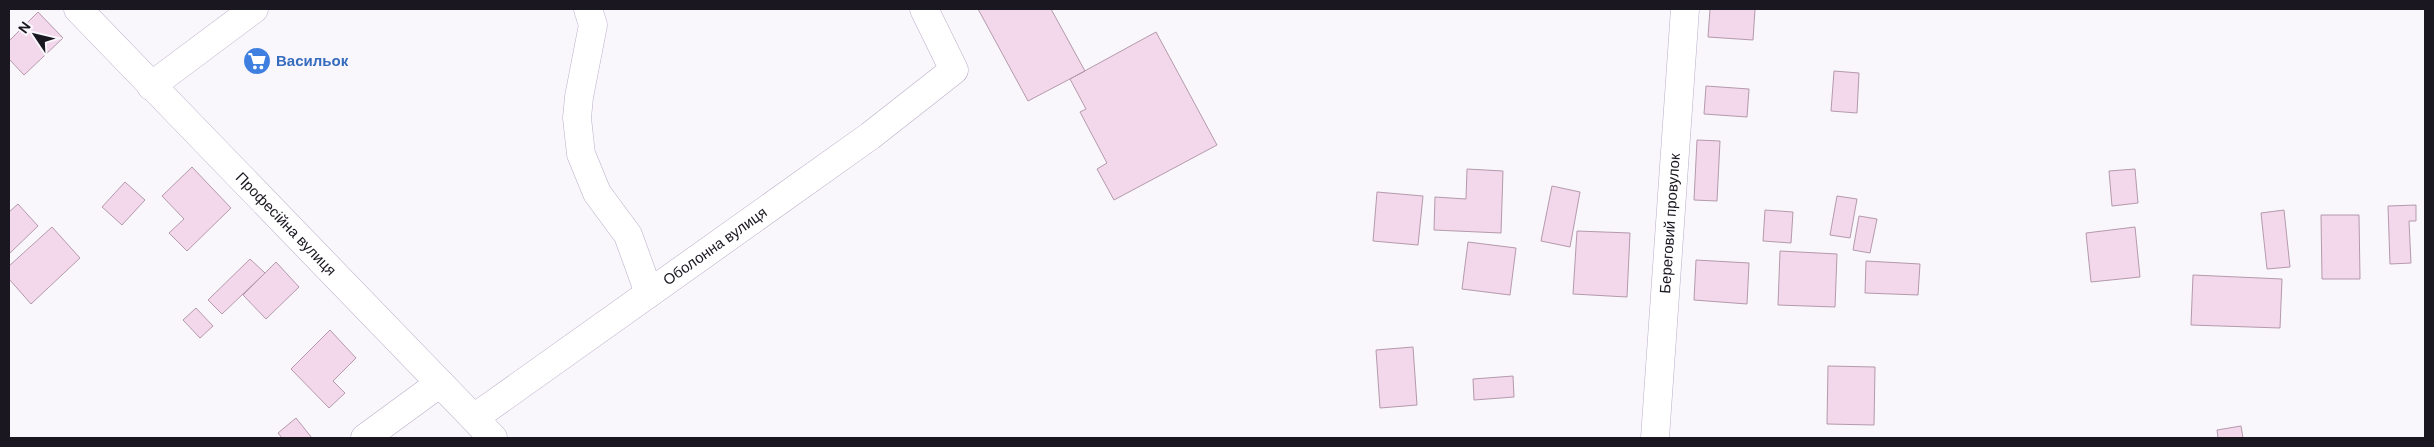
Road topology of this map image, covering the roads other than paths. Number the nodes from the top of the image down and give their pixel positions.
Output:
1 (78, 9) edge
2 (254, 9) edge
3 (588, 9) edge
4 (924, 9) edge
5 (1685, 9) edge
6 (151, 86) junction
7 (649, 293) junction
8 (440, 383) junction
9 (474, 418) junction
10 (365, 438) edge
11 (493, 438) edge
12 (1655, 438) edge

1 - 6 street, Професійна вулиця
2 - 6 street
3 - 7 street
4 - 7 street, Оболонна вулиця
5 - 12 street, Береговий провулок
6 - 8 street, Професійна вулиця
7 - 9 street, Оболонна вулиця
8 - 9 street, Професійна вулиця
8 - 10 street
9 - 11 street, Професійна вулиця

